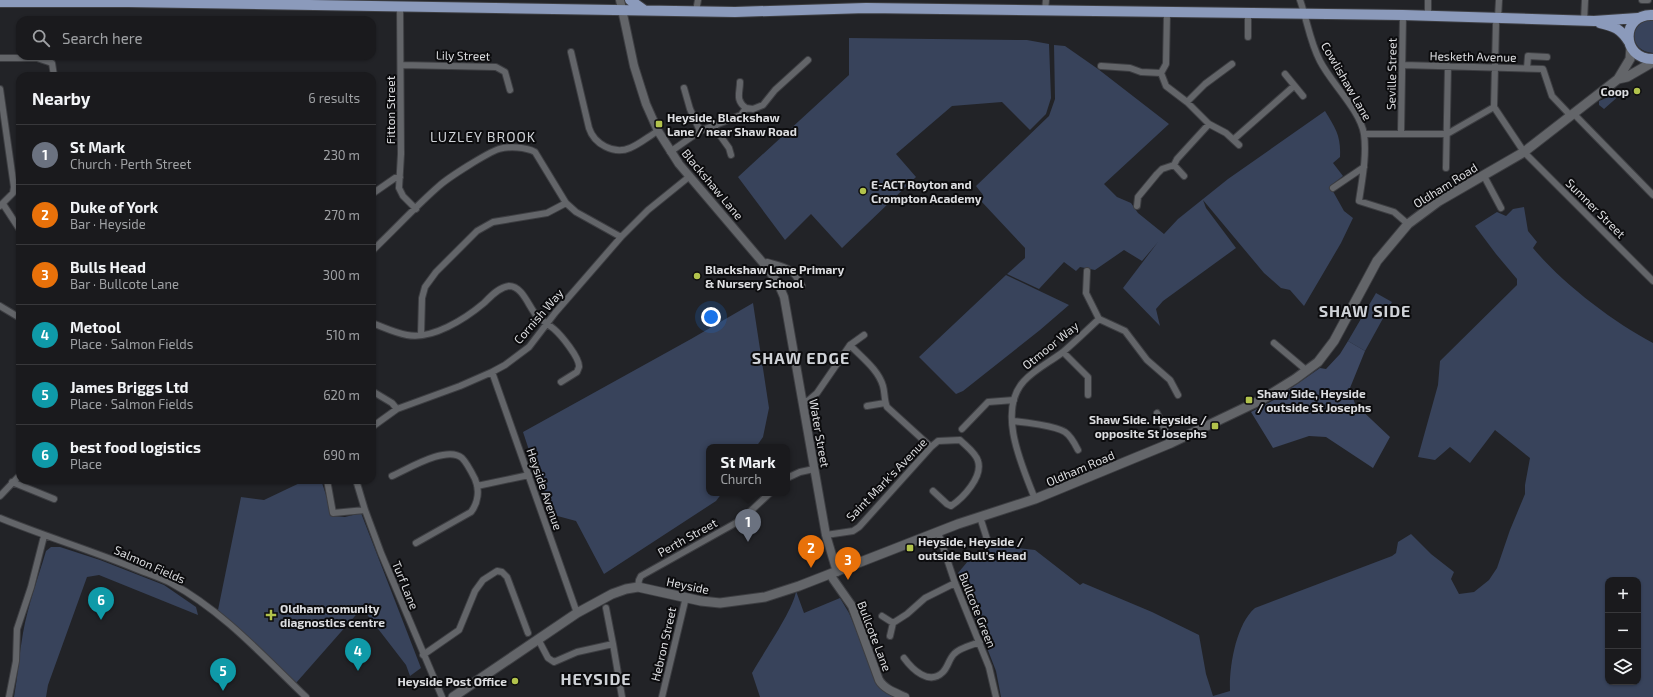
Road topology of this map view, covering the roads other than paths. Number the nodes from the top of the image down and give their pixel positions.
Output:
1 (630, 0) edge
2 (698, 0) edge
3 (1046, 0) edge
4 (1300, 0) edge
5 (1428, 0) edge
6 (1499, 0) edge
7 (1585, 0) edge
8 (1642, 0) edge
9 (1648, 0) edge
10 (127, 1) edge
11 (0, 2) edge
12 (866, 4) edge
13 (621, 5) edge
14 (400, 6) junction
15 (644, 10) junction
16 (696, 11) junction
17 (1045, 11) junction
18 (1167, 13) junction
19 (1248, 14) junction
20 (1305, 14) junction
21 (1403, 15) junction
22 (1648, 15) edge
23 (1428, 16) junction
24 (1497, 21) junction
25 (1584, 21) junction
26 (1594, 21) junction
27 (1248, 37) dead end
28 (1630, 45) junction
29 (571, 52) dead end
30 (1548, 57) dead end
31 (0, 58) edge
32 (16, 58) edge
33 (43, 60) edge
34 (808, 60) dead end
35 (1653, 60) edge
36 (1232, 64) dead end
37 (401, 65) junction
38 (1403, 65) junction
39 (1101, 66) dead end
40 (1448, 66) junction
41 (1495, 68) junction
42 (1527, 68) junction
43 (53, 72) edge
44 (1161, 73) junction
45 (1285, 74) dead end
46 (1618, 79) junction
47 (740, 82) dead end
48 (1294, 86) junction
49 (684, 88) dead end
50 (0, 89) edge
51 (510, 90) dead end
52 (1303, 96) dead end
53 (1186, 102) junction
54 (1494, 107) junction
55 (746, 108) junction
56 (1572, 114) junction
57 (1209, 124) junction
58 (714, 127) junction
59 (658, 131) junction
60 (700, 131) junction
61 (1401, 133) junction
62 (1364, 134) junction
63 (1447, 134) junction
64 (1234, 139) junction
65 (8, 144) junction
66 (0, 145) edge
67 (1239, 145) dead end
68 (670, 152) junction
69 (1524, 152) junction
70 (731, 155) dead end
71 (1174, 165) junction
72 (1364, 168) junction
73 (1446, 168) dead end
74 (690, 176) junction
75 (1184, 176) dead end
76 (1484, 176) junction
77 (400, 177) junction
78 (1333, 188) dead end
79 (376, 191) edge
80 (1653, 195) edge
81 (566, 203) junction
82 (2, 205) edge
83 (1137, 206) dead end
84 (416, 208) junction
85 (1501, 208) dead end
86 (16, 224) edge
87 (1408, 224) junction
88 (621, 237) junction
89 (376, 247) edge
90 (764, 264) junction
91 (1087, 271) dead end
92 (1653, 281) edge
93 (802, 286) dead end
94 (784, 297) joint
95 (0, 306) edge
96 (16, 316) edge
97 (1099, 319) junction
98 (376, 324) edge
99 (547, 325) junction
100 (421, 335) junction
101 (864, 335) dead end
102 (1274, 343) dead end
103 (850, 345) junction
104 (1063, 352) junction
105 (1306, 370) junction
106 (492, 372) junction
107 (561, 382) dead end
108 (376, 393) edge
109 (1088, 394) dead end
110 (1178, 395) dead end
111 (1014, 400) junction
112 (802, 403) junction
113 (886, 405) junction
114 (867, 406) dead end
115 (397, 409) junction
116 (1157, 413) dead end
117 (1012, 421) junction
118 (376, 424) edge
119 (962, 429) dead end
120 (1171, 443) junction
121 (931, 446) junction
122 (1078, 450) dead end
123 (814, 469) junction
124 (529, 475) junction
125 (392, 476) dead end
126 (790, 477) edge
127 (16, 478) edge
128 (12, 482) junction
129 (16, 484) edge
130 (17, 484) edge
131 (328, 484) edge
132 (357, 484) edge
133 (477, 486) junction
134 (934, 491) dead end
135 (0, 496) edge
136 (767, 496) edge
137 (54, 499) dead end
138 (1036, 499) junction
139 (365, 510) junction
140 (980, 517) junction
141 (0, 518) edge
142 (938, 532) junction
143 (826, 535) junction
144 (44, 536) junction
145 (987, 539) dead end
146 (416, 543) dead end
147 (834, 573) junction
148 (955, 583) junction
149 (638, 587) junction
150 (686, 597) junction
151 (606, 608) dead end
152 (577, 613) junction
153 (882, 616) dead end
154 (893, 623) junction
155 (528, 633) dead end
156 (890, 636) dead end
157 (538, 639) junction
158 (980, 642) junction
159 (614, 644) junction
160 (423, 655) junction
161 (904, 658) dead end
162 (9, 697) edge
163 (306, 697) edge
164 (442, 697) edge
165 (452, 697) edge
166 (622, 697) edge
167 (662, 697) edge
168 (905, 697) edge
169 (996, 697) edge

1 - 15 main road
2 - 16 street
3 - 17 street
4 - 20 street, Cowlishaw Lane
5 - 23 street
6 - 24 street
7 - 25 street
8 - 9 street
10 - 11 main road
10 - 14 main road
12 - 16 main road
12 - 17 main road
13 - 14 main road
13 - 15 main road
13 - 59 street, Blackshaw Lane
14 - 37 street, Fitton Street
15 - 16 main road
17 - 18 main road
18 - 19 main road
18 - 44 street
19 - 20 main road
19 - 27 street
20 - 21 main road
20 - 62 street, Cowlishaw Lane
21 - 23 main road
21 - 38 street, Seville Street
22 - 26 main road
22 - 28 main road
23 - 24 main road
24 - 25 main road
24 - 41 street
25 - 26 main road
26 - 28 main road
28 - 35 main road
28 - 46 main road, Oldham Road
29 - 59 street
30 - 42 street
31 - 32 street
33 - 43 street
34 - 55 street
35 - 46 main road, Oldham Road
36 - 53 street
37 - 51 street, Lily Street
37 - 77 street, Fitton Street
38 - 40 street, Hesketh Avenue
38 - 61 street, Seville Street
39 - 44 street
40 - 41 street, Hesketh Avenue
40 - 63 street
41 - 42 street, Hesketh Avenue
41 - 54 street
42 - 56 street, Hesketh Avenue
44 - 53 street
45 - 48 street
46 - 56 main road, Oldham Road
47 - 55 street
48 - 52 street
48 - 64 street
49 - 60 street
50 - 65 street
53 - 57 street
54 - 63 street
54 - 69 street, Sumner Street
55 - 58 street
56 - 69 main road, Oldham Road
56 - 80 street
57 - 64 street
57 - 71 street
58 - 60 street
58 - 70 street
59 - 68 street, Blackshaw Lane
60 - 68 street
61 - 62 street
61 - 63 street
62 - 72 street, Cowlishaw Lane
63 - 73 street
64 - 67 street
65 - 66 street
65 - 82 street
68 - 74 street, Blackshaw Lane
69 - 76 main road, Oldham Road
69 - 92 street, Sumner Street
71 - 75 street
71 - 83 street
72 - 78 street
72 - 87 street, Cowlishaw Lane
74 - 88 street, Cornish Way
74 - 90 street, Blackshaw Lane
76 - 85 street
76 - 87 main road, Oldham Road
77 - 79 street
77 - 84 street, Fitton Street
81 - 84 street
81 - 88 street
81 - 100 street
82 - 86 street
84 - 89 street
87 - 105 main road, Oldham Road
88 - 99 street, Cornish Way
90 - 93 street
90 - 94 street, Blackshaw Lane
91 - 97 street
94 - 112 street, Water Street
95 - 96 street
97 - 104 street, Otmoor Way
97 - 110 street
98 - 100 street
99 - 100 street
99 - 106 street, Cornish Way
99 - 107 street
101 - 103 street
102 - 105 street
103 - 112 street
103 - 113 street
104 - 109 street
104 - 111 street, Otmoor Way
105 - 120 main road, Oldham Road
106 - 115 street, Cornish Way
106 - 124 street, Heyside Avenue
108 - 115 street
111 - 117 street, Otmoor Way
111 - 119 street
112 - 123 street, Water Street
113 - 114 street
113 - 121 street
115 - 118 street, Cornish Way
116 - 120 street
117 - 122 street
117 - 138 street, Otmoor Way
120 - 138 main road, Oldham Road
121 - 134 street, Saint Mark's Avenue
121 - 143 street, Saint Mark's Avenue
123 - 126 street
123 - 143 street, Water Street
124 - 133 street
124 - 152 street, Heyside Avenue
125 - 133 street
127 - 128 street
128 - 129 street
128 - 135 street
130 - 137 street
131 - 139 street
132 - 139 street, Turf Lane
133 - 146 street
136 - 149 street, Perth Street
138 - 140 main road, Oldham Road
139 - 160 street, Turf Lane
140 - 142 main road, Oldham Road
140 - 145 street
141 - 144 street, Salmon Fields
142 - 147 main road, Heyside
142 - 148 street, Bullcote Green
143 - 147 street, Water Street
144 - 162 street
144 - 163 street, Salmon Fields
147 - 150 main road, Heyside
147 - 168 street, Bullcote Lane
148 - 154 street
148 - 158 street, Bullcote Green
149 - 150 main road, Heyside
149 - 152 main road, Heyside
150 - 167 street, Hebron Street
151 - 159 street
152 - 157 main road, Heyside
153 - 154 street
154 - 156 street
155 - 160 street
157 - 159 street
157 - 165 main road, Heyside
158 - 161 street
158 - 169 street, Bullcote Green
159 - 166 street
160 - 164 street, Turf Lane

